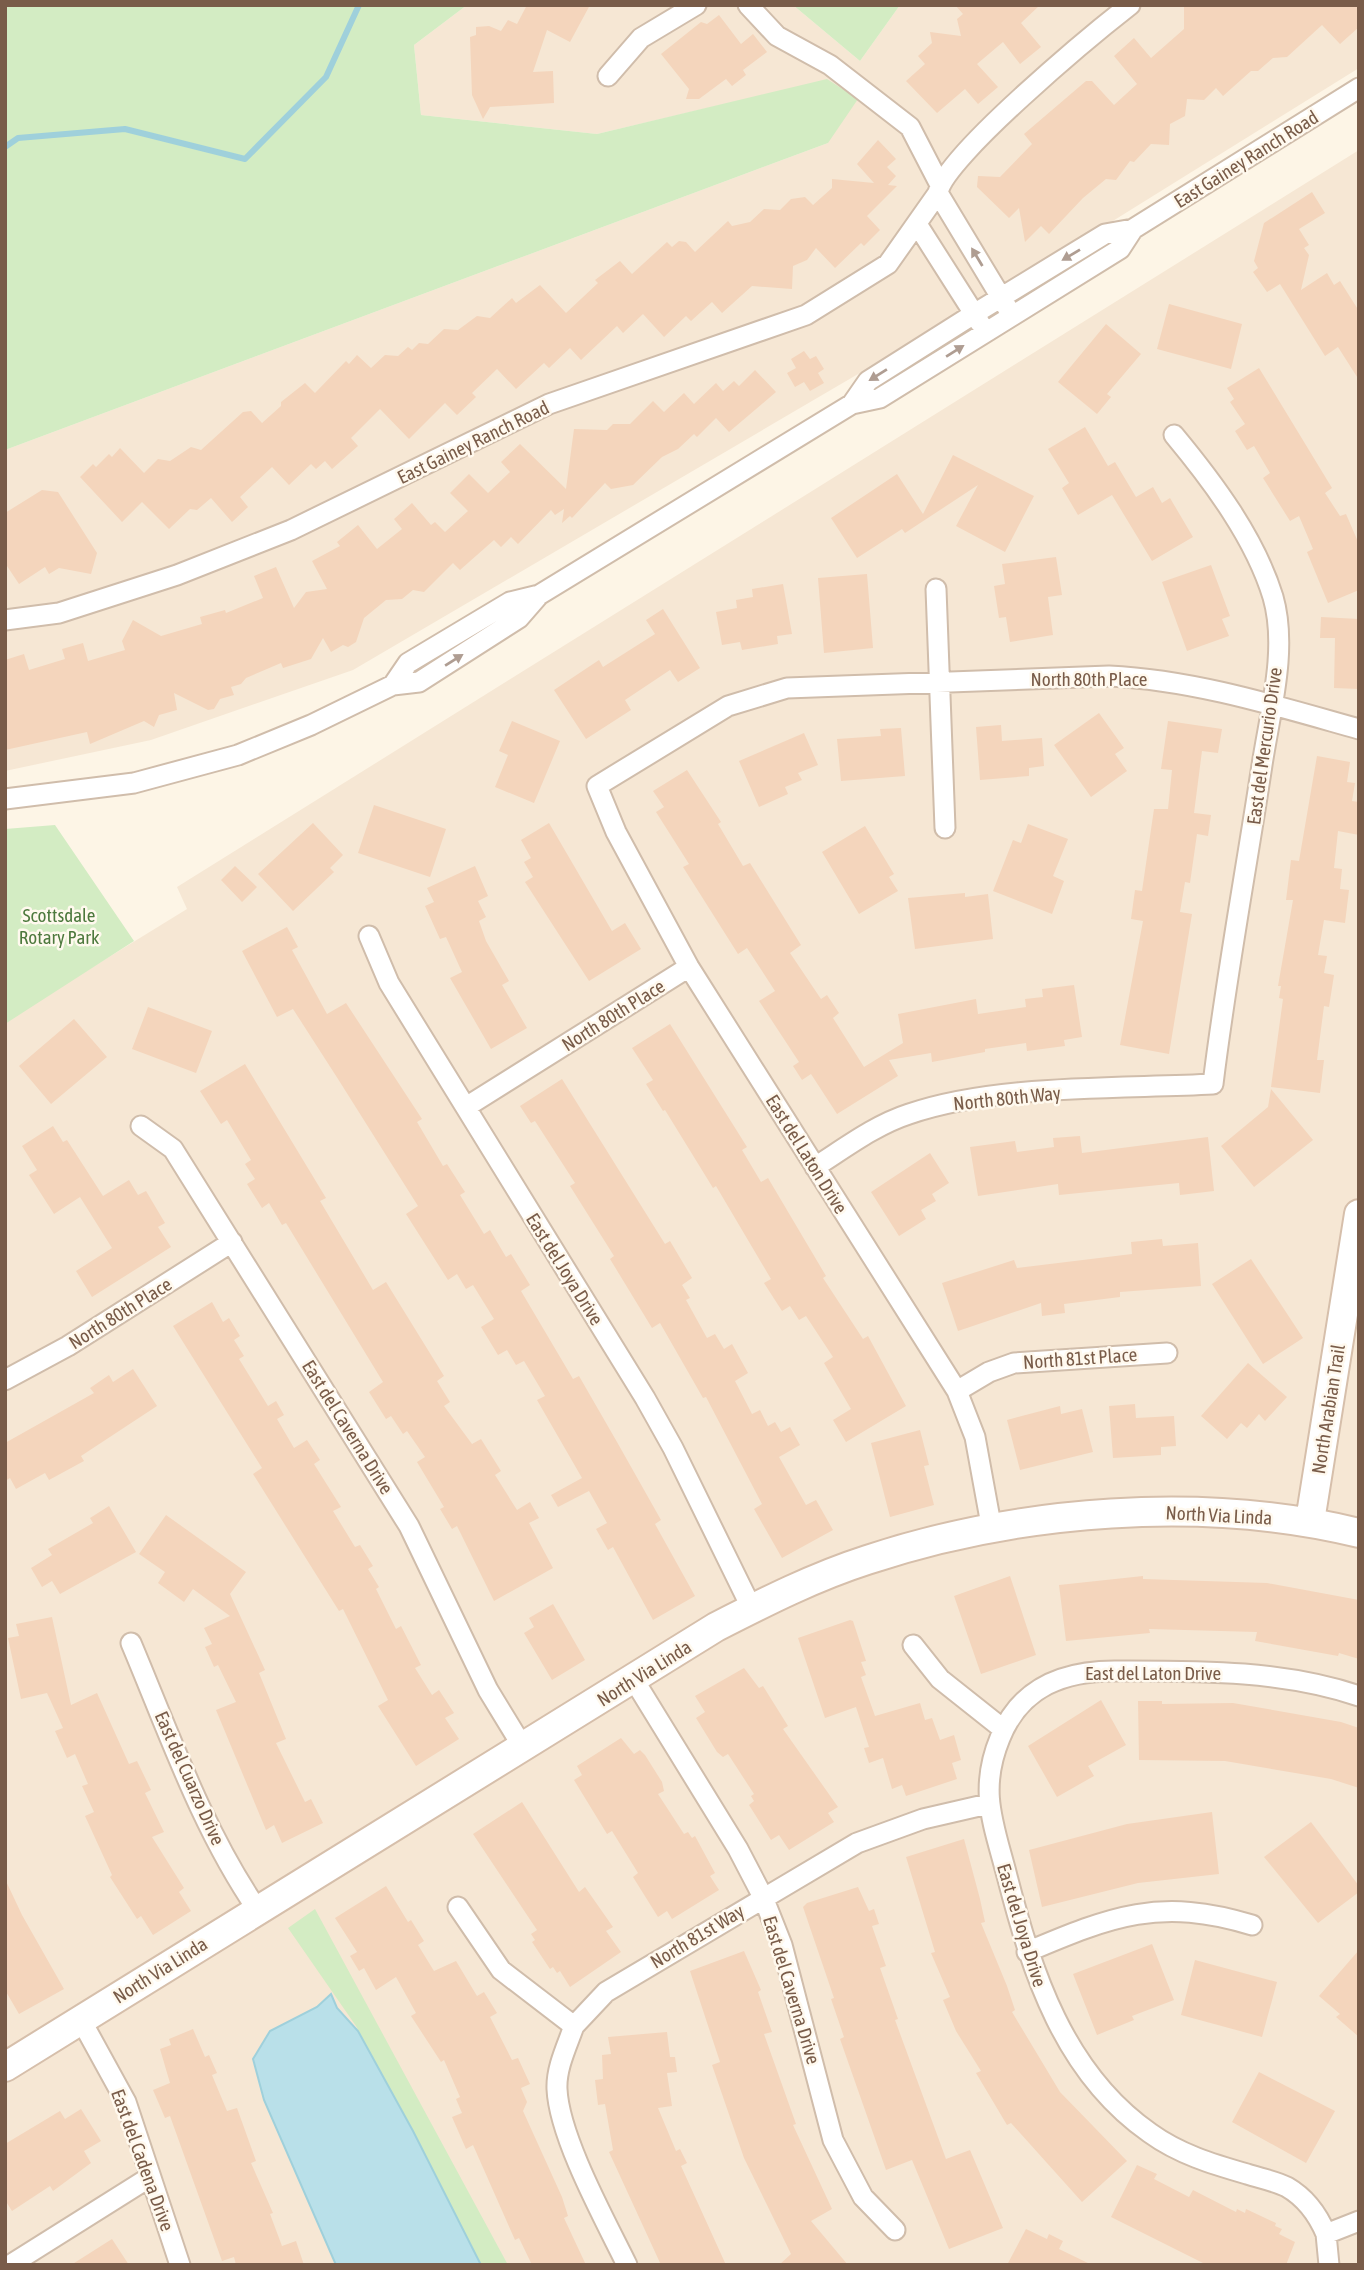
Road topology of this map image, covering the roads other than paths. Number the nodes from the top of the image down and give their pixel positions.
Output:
1 (696, 5) edge
2 (748, 5) edge
3 (1130, 5) edge
4 (608, 76) dead end
5 (1359, 88) edge
6 (939, 188) junction
7 (917, 224) junction
8 (1133, 229) junction
9 (1001, 298) junction
10 (974, 314) junction
11 (1013, 316) junction
12 (986, 332) junction
13 (852, 404) junction
14 (1174, 435) dead end
15 (936, 589) dead end
16 (5, 620) edge
17 (939, 682) junction
18 (1272, 705) junction
19 (1359, 729) edge
20 (597, 786) joint
21 (5, 799) edge
22 (945, 828) dead end
23 (369, 936) dead end
24 (688, 967) junction
25 (1213, 1084) joint
26 (466, 1107) junction
27 (141, 1126) dead end
28 (815, 1167) junction
29 (1359, 1214) edge
30 (232, 1242) junction
31 (1167, 1353) dead end
32 (5, 1380) edge
33 (957, 1391) junction
34 (1310, 1521) junction
35 (992, 1530) junction
36 (1359, 1533) edge
37 (752, 1609) junction
38 (131, 1643) dead end
39 (913, 1645) dead end
40 (634, 1680) junction
41 (1359, 1696) edge
42 (1003, 1729) junction
43 (524, 1749) junction
44 (988, 1804) junction
45 (763, 1897) junction
46 (458, 1907) dead end
47 (257, 1909) junction
48 (1252, 1925) dead end
49 (1027, 1952) junction
50 (81, 2020) junction
51 (575, 2026) junction
52 (5, 2067) edge
53 (150, 2177) junction
54 (1359, 2221) edge
55 (895, 2230) dead end
56 (1326, 2234) junction
57 (10, 2265) edge
58 (180, 2265) edge
59 (627, 2265) edge
60 (1329, 2265) edge

1 - 4 street
2 - 6 street
3 - 6 street, East Gainey Ranch Road
5 - 8 street, East Gainey Ranch Road
6 - 7 street, East Gainey Ranch Road
9 -> 6 street
7 - 10 street
7 - 16 street, East Gainey Ranch Road
8 -> 9 street, East Gainey Ranch Road
8 - 11 street, East Gainey Ranch Road
9 - 10 street, East Gainey Ranch Road
9 - 11 street
10 - 12 street
10 -> 13 street, East Gainey Ranch Road
11 - 12 street, East Gainey Ranch Road
13 -> 12 street, East Gainey Ranch Road
13 - 21 street, East Gainey Ranch Road
14 - 18 street, East del Mercurio Drive
15 - 17 street
17 - 18 street, North 80th Place
17 - 20 street, North 80th Place
17 - 22 street
18 - 19 street, North 80th Place
18 - 25 street, East del Mercurio Drive
20 - 24 street, East del Laton Drive
23 - 26 street, East del Joya Drive
24 - 26 street, North 80th Place
24 - 28 street, East del Laton Drive
25 - 28 street, North 80th Way
26 - 37 street, East del Joya Drive
27 - 30 street, East del Caverna Drive
28 - 33 street, East del Laton Drive
29 - 34 street, North Arabian Trail
30 - 32 street, North 80th Place
30 - 43 street, East del Caverna Drive
31 - 33 street, North 81st Place
33 - 35 street, East del Laton Drive
34 - 35 street, North Via Linda
34 - 36 street, North Via Linda
35 - 37 street, North Via Linda
37 - 40 street, North Via Linda
38 - 47 street, East del Cuarzo Drive
39 - 42 street
40 - 43 street, North Via Linda
40 - 45 street, East del Caverna Drive
41 - 42 street, East del Laton Drive
42 - 44 street, East del Laton Drive
43 - 47 street, North Via Linda
44 - 45 street, North 81st Way
44 - 49 street, East del Joya Drive
45 - 51 street, North 81st Way
45 - 55 street, East del Caverna Drive
46 - 51 street
47 - 50 street, North Via Linda
48 - 49 street
49 - 56 street, East del Joya Drive
50 - 52 street, North Via Linda
50 - 53 street, East del Cadena Drive
51 - 59 street
53 - 57 street
53 - 58 street, East del Cadena Drive
54 - 56 street
56 - 60 street

